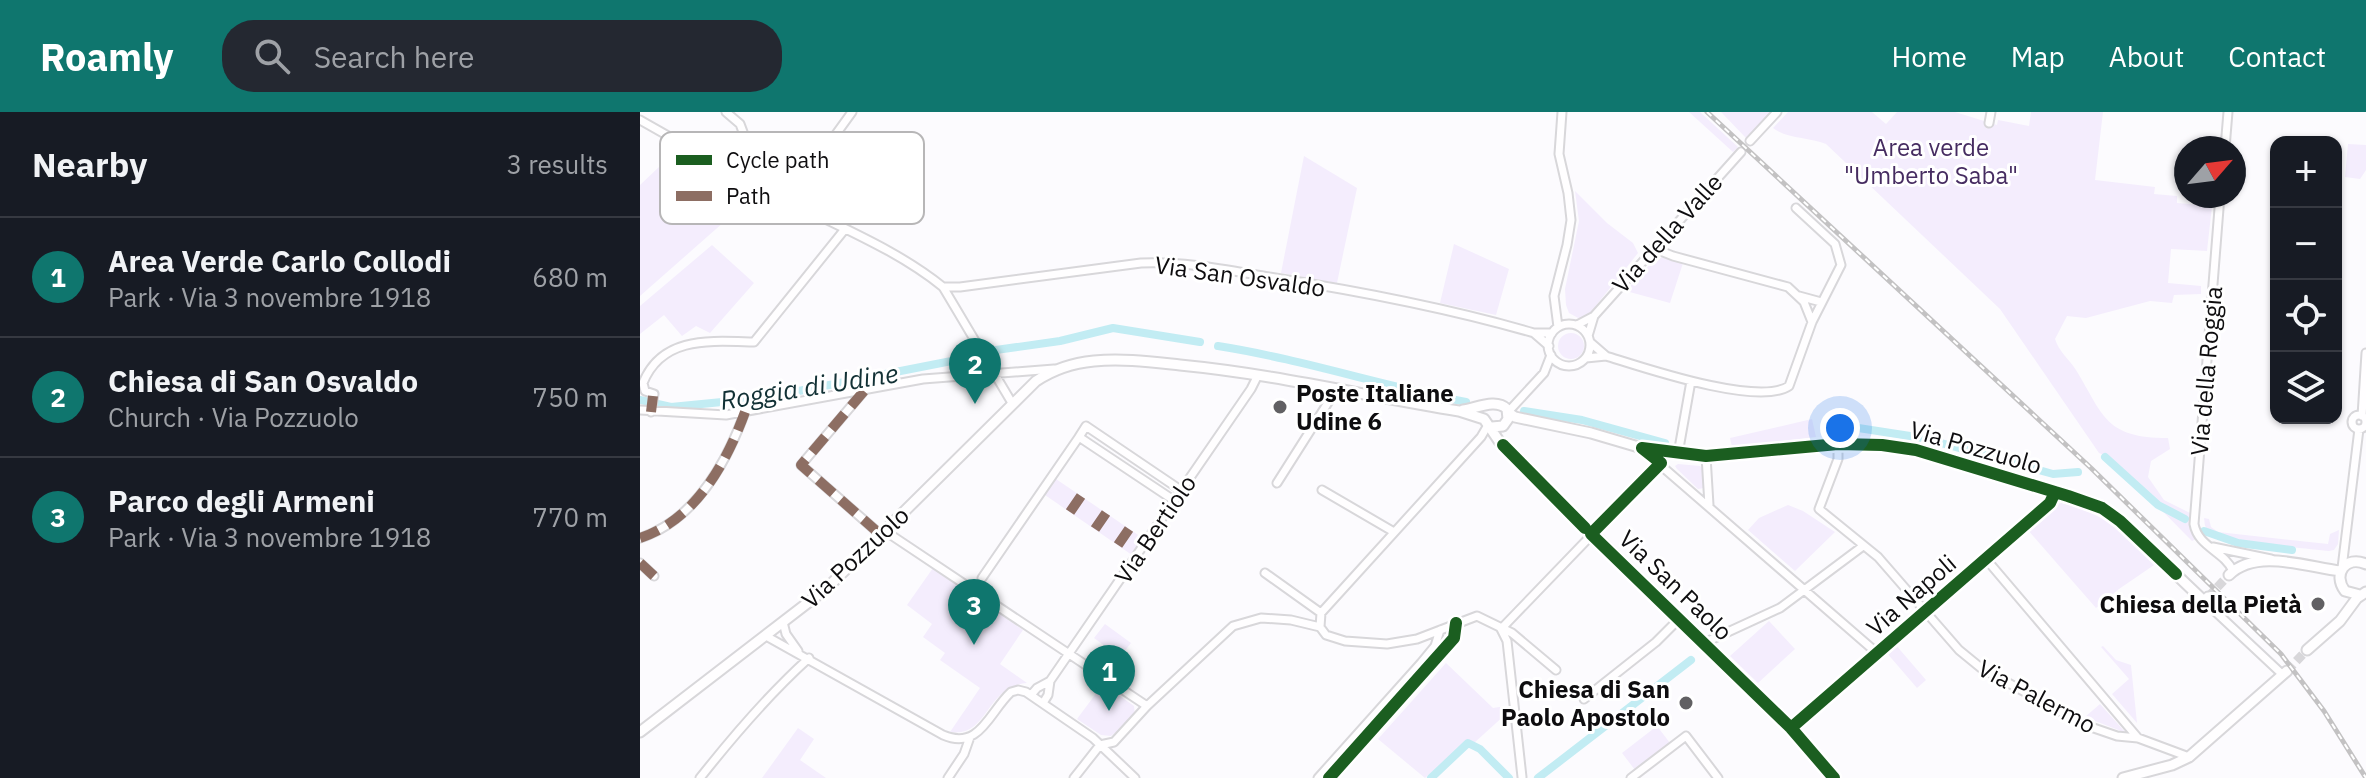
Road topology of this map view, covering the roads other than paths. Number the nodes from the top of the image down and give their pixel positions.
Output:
1 (726, 112) edge
2 (852, 112) edge
3 (1562, 112) edge
4 (1777, 112) edge
5 (1991, 112) edge
6 (2228, 112) edge
7 (640, 120) edge
8 (1989, 123) dead end
9 (662, 132) edge
10 (743, 132) edge
11 (838, 132) edge
12 (2226, 136) edge
13 (1750, 141) dead end
14 (1741, 152) dead end
15 (1796, 208) dead end
16 (2219, 208) edge
17 (835, 224) edge
18 (845, 229) junction
19 (1653, 248) junction
20 (943, 287) junction
21 (1799, 296) junction
22 (1821, 302) junction
23 (1594, 316) junction
24 (1812, 322) junction
25 (1577, 325) junction
26 (1559, 328) junction
27 (1534, 333) junction
28 (1589, 339) junction
29 (1549, 346) junction
30 (2366, 353) edge
31 (1551, 355) junction
32 (1606, 356) junction
33 (1584, 359) junction
34 (1563, 364) junction
35 (1058, 369) junction
36 (994, 373) junction
37 (1544, 373) junction
38 (1258, 375) junction
39 (1691, 381) junction
40 (1336, 390) junction
41 (864, 391) junction
42 (1012, 403) junction
43 (1487, 406) junction
44 (651, 409) junction
45 (640, 410) edge
46 (1506, 410) junction
47 (1459, 411) junction
48 (745, 412) junction
49 (2364, 417) edge
50 (1488, 424) junction
51 (1079, 437) junction
52 (1838, 444) junction
53 (1642, 448) junction
54 (1678, 454) junction
55 (1706, 456) junction
56 (1661, 463) junction
57 (1277, 483) dead end
58 (1322, 490) dead end
59 (1182, 491) junction
60 (2055, 492) junction
61 (1175, 501) junction
62 (1709, 505) junction
63 (1394, 532) junction
64 (883, 533) junction
65 (1591, 534) junction
66 (640, 538) edge
67 (2204, 542) junction
68 (1863, 546) junction
69 (2346, 546) junction
70 (1986, 559) junction
71 (2353, 561) junction
72 (2277, 562) junction
73 (640, 563) edge
74 (2366, 564) edge
75 (2341, 570) junction
76 (1265, 573) dead end
77 (2231, 573) joint
78 (654, 576) dead end
79 (982, 578) dead end
80 (1806, 590) junction
81 (2363, 593) edge
82 (2206, 599) joint
83 (1925, 611) junction
84 (1321, 613) junction
85 (1679, 619) junction
86 (783, 622) junction
87 (1456, 623) junction
88 (1320, 627) junction
89 (1501, 629) junction
90 (1440, 630) junction
91 (766, 636) junction
92 (1417, 639) junction
93 (1704, 643) junction
94 (2307, 650) tunnel mouth
95 (799, 653) junction
96 (1877, 653) junction
97 (1069, 655) junction
98 (809, 658) junction
99 (1423, 661) junction
100 (1556, 670) dead end
101 (2285, 673) joint
102 (1050, 681) junction
103 (1031, 695) junction
104 (1584, 699) dead end
105 (1043, 703) junction
106 (1147, 706) junction
107 (1791, 728) junction
108 (640, 732) edge
109 (970, 737) junction
110 (2138, 738) junction
111 (1100, 745) junction
112 (2189, 757) junction
113 (1522, 777) edge
114 (700, 778) edge
115 (948, 778) edge
116 (1074, 778) edge
117 (1135, 778) edge
118 (1318, 778) edge
119 (1329, 778) edge
120 (1631, 778) edge
121 (1718, 778) edge
122 (1834, 778) edge
123 (2123, 778) edge

1 - 10 street
2 - 11 street
3 - 26 street
4 - 13 street
5 - 8 street
6 - 12 street
7 - 9 street
14 - 19 street, Via della Valle
15 - 22 street
16 - 67 street, Via della Roggia
17 - 18 street
18 - 20 street
18 - 44 street
19 - 21 street
19 - 23 street, Via della Valle
20 - 27 street, Via San Osvaldo
20 - 36 street
21 - 22 street
21 - 24 street
22 - 24 street
23 - 25 street, Via della Valle
23 - 28 street, Via della Valle
24 - 39 street
25 - 26 street
25 - 28 street
26 - 27 street, Via San Osvaldo
26 - 29 street
27 - 29 street, Via San Osvaldo
28 - 32 street
28 - 33 street
29 - 31 street
30 - 49 street
31 - 34 street
31 - 37 street
32 - 33 street
32 - 39 street
33 - 34 street
34 - 37 street
35 - 36 street, Via Pozzuolo
35 - 38 main road, Via Pozzuolo
35 - 42 main road, Via Pozzuolo
36 - 41 street, Via Pozzuolo
36 - 42 street
37 - 46 street
38 - 40 main road, Via Pozzuolo
38 - 59 street, Via Bertiolo
39 - 54 street
40 - 47 main road, Via Pozzuolo
40 - 57 street
41 - 48 street, Via Pozzuolo
41 - 64 street
42 - 64 main road, Via Pozzuolo
43 - 46 main road, Via Pozzuolo
43 - 47 main road, Via Pozzuolo
43 - 50 main road
44 - 45 street, Via Pozzuolo
44 - 48 street, Via Pozzuolo
46 - 50 main road
46 - 53 main road, Via Pozzuolo
47 - 50 main road, Via Pozzuolo
48 - 66 street
49 - 69 street
50 - 63 street
50 - 65 main road, Via San Paolo
51 - 59 street
51 - 61 street
51 - 79 street
52 - 55 main road, Via Pozzuolo
52 - 60 main road, Via Pozzuolo
52 - 68 street, Via Palermo
53 - 54 main road, Via Pozzuolo
53 - 56 street
54 - 55 main road, Via Pozzuolo
55 - 62 street
56 - 62 street
56 - 65 street
58 - 63 street
59 - 61 street, Via Bertiolo
60 - 70 street, Via Napoli
60 - 82 main road, Via Pozzuolo
61 - 97 street, Via Bertiolo
62 - 80 street
63 - 84 street
64 - 86 main road, Via Pozzuolo
64 - 97 street
65 - 85 main road, Via San Paolo
65 - 89 street
67 - 72 street
67 - 77 street
68 - 80 street
68 - 83 street, Via Palermo
69 - 71 street
69 - 75 street
70 - 83 street, Via Napoli
70 - 110 street
71 - 74 main road
71 - 75 main road
72 - 75 main road
72 - 77 main road
73 - 78 street
75 - 81 main road
76 - 84 street
80 - 93 street
80 - 96 street
81 - 94 main road
82 - 101 street, Via Pozzuolo
83 - 96 street, Via Napoli
83 - 110 street, Via Palermo
84 - 88 street
85 - 93 main road, Via San Paolo
85 - 104 street, Via San Paolo
86 - 91 main road, Via Pozzuolo
86 - 95 street
87 - 89 street
87 - 90 street
87 - 119 street
88 - 92 street
88 - 106 street
89 - 100 street
89 - 113 street
90 - 92 street
90 - 99 street
91 - 95 street
91 - 108 main road, Via Pozzuolo
92 - 99 street
93 - 107 main road, Via San Paolo
95 - 98 street
96 - 107 street, Via Napoli
97 - 102 street, Via Bertiolo
97 - 106 street
98 - 109 street
98 - 114 street
99 - 118 street
101 - 112 main road
102 - 103 street, Via Bertiolo
102 - 105 street, Via Bertiolo
103 - 105 street
103 - 109 street, Via Bertiolo
105 - 111 street
106 - 111 street
107 - 122 main road, Via San Paolo
109 - 115 street
110 - 112 street, Via Palermo
111 - 116 street
111 - 117 street
112 - 123 main road
120 - 121 street

